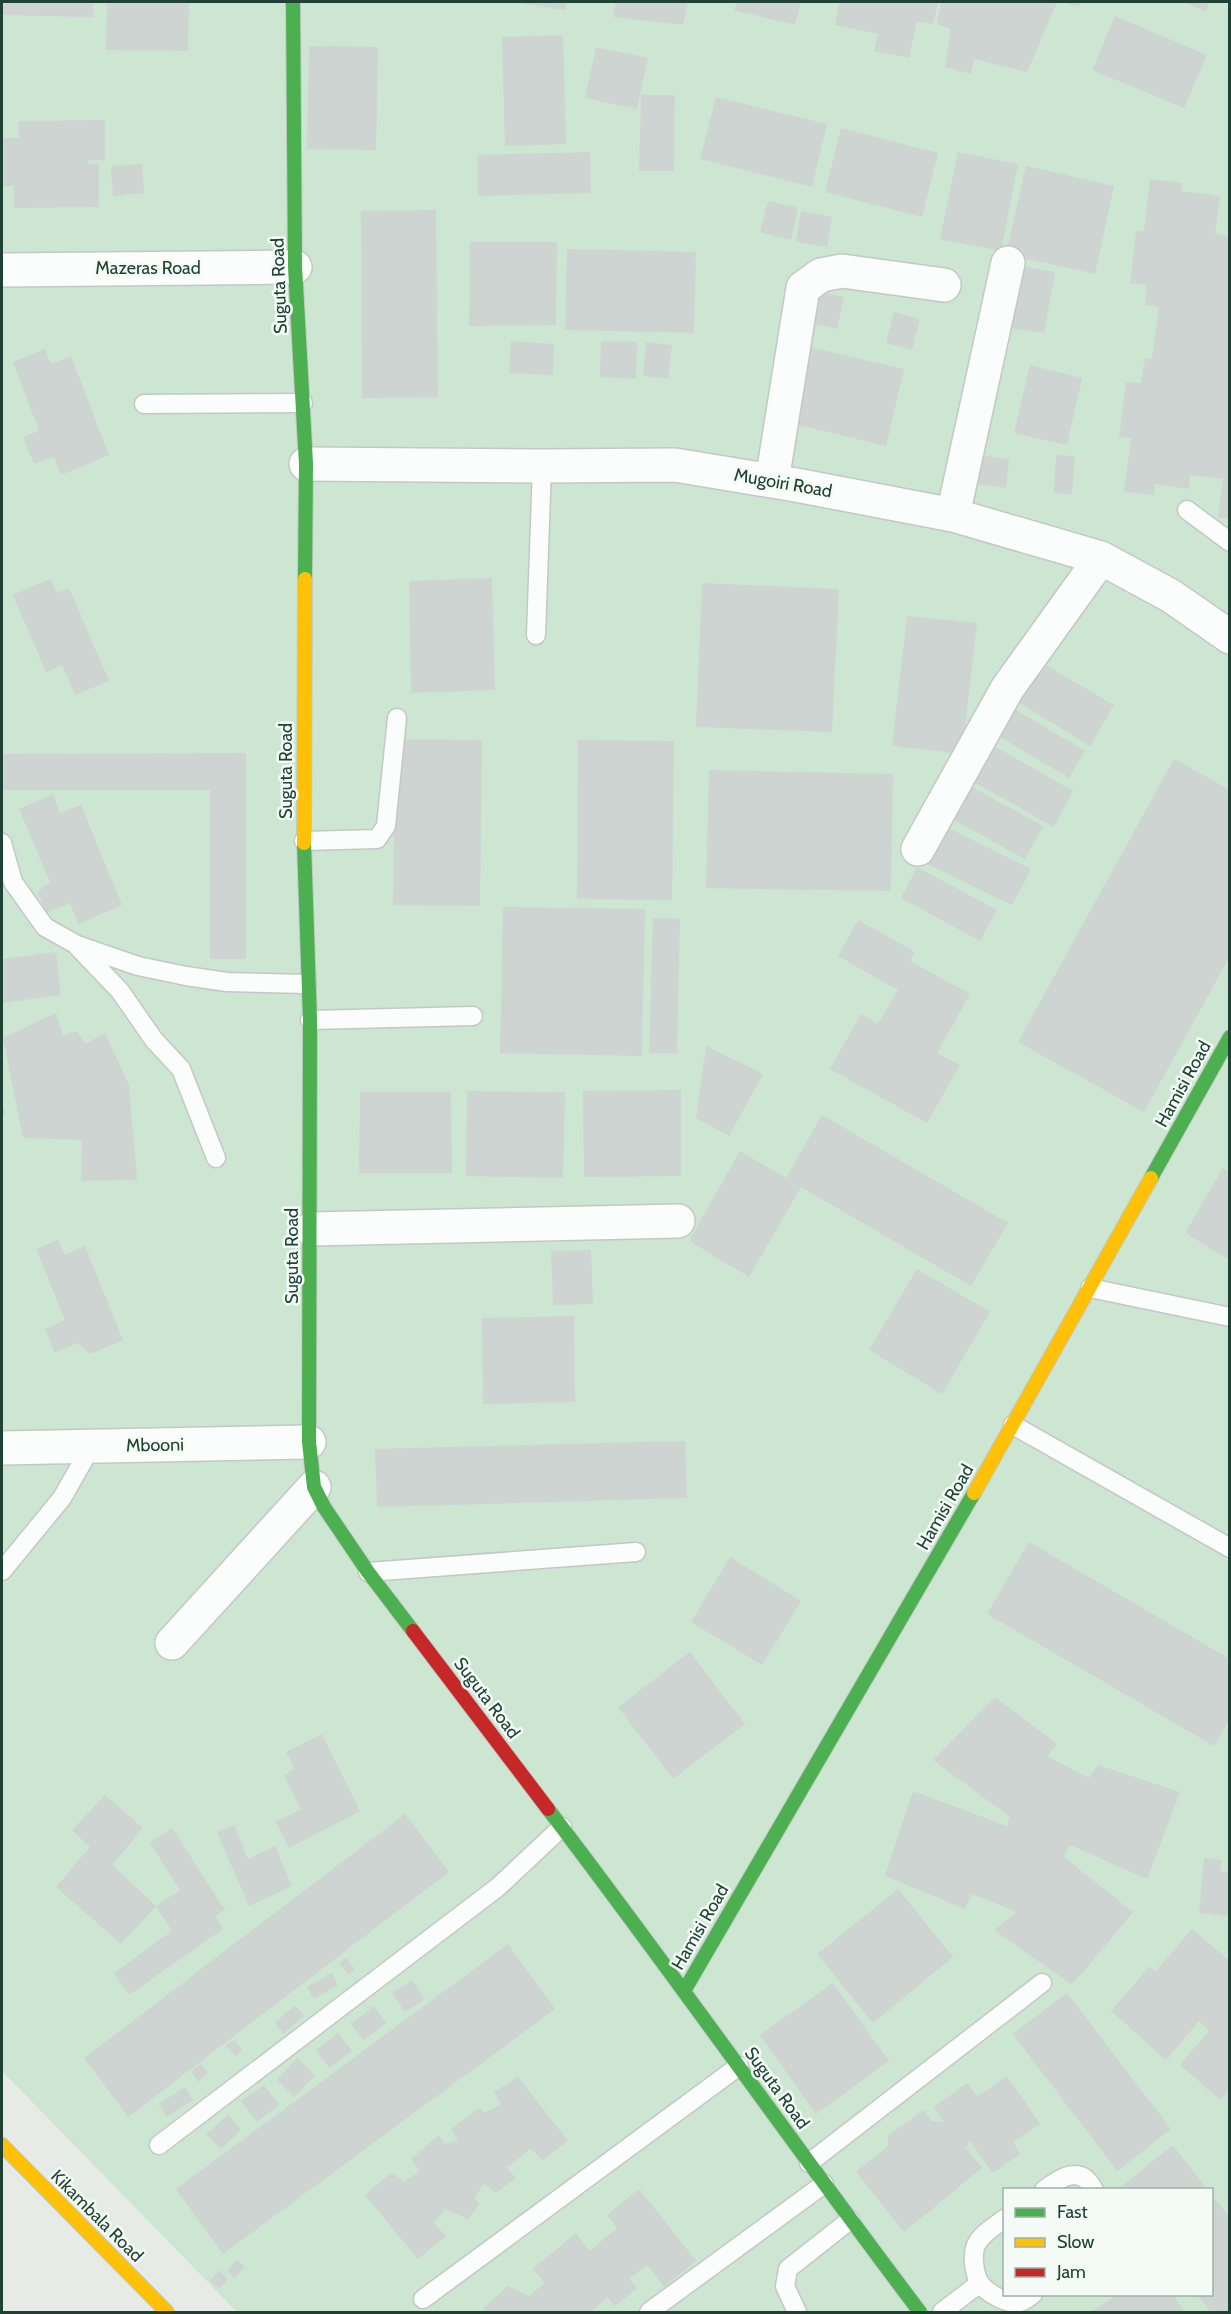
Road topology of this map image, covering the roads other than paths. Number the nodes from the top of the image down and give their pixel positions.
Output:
1 (293, 2) edge
2 (1008, 263) dead end
3 (295, 267) junction
4 (2, 270) edge
5 (944, 285) dead end
6 (303, 403) junction
7 (144, 404) dead end
8 (306, 464) junction
9 (542, 466) junction
10 (772, 481) junction
11 (1187, 510) dead end
12 (953, 515) junction
13 (1230, 542) edge
14 (1101, 558) junction
15 (536, 635) dead end
16 (1230, 637) edge
17 (397, 718) dead end
18 (304, 841) junction
19 (2, 843) edge
20 (918, 849) dead end
21 (77, 945) junction
22 (307, 984) junction
23 (473, 1016) dead end
24 (310, 1020) junction
25 (1227, 1047) edge
26 (216, 1158) dead end
27 (678, 1221) dead end
28 (311, 1229) junction
29 (1090, 1288) junction
30 (1230, 1317) edge
31 (1013, 1425) junction
32 (309, 1442) junction
33 (91, 1447) junction
34 (2, 1449) edge
35 (314, 1487) junction
36 (1230, 1548) edge
37 (636, 1552) dead end
38 (2, 1571) edge
39 (368, 1572) junction
40 (172, 1643) dead end
41 (562, 1827) junction
42 (1042, 1983) dead end
43 (684, 1991) junction
44 (739, 2066) junction
45 (2, 2145) edge
46 (159, 2145) dead end
47 (809, 2163) junction
48 (824, 2184) junction
49 (1047, 2188) edge
50 (1093, 2188) edge
51 (850, 2220) junction
52 (1003, 2220) edge
53 (980, 2283) junction
54 (1031, 2296) edge
55 (423, 2299) dead end
56 (166, 2313) edge
57 (649, 2313) edge
58 (797, 2313) edge
59 (920, 2313) edge
60 (942, 2313) edge

1 - 3 street, Suguta Road
2 - 12 street
3 - 4 street, Mazeras Road
3 - 6 street, Suguta Road
5 - 10 street
6 - 7 lane
6 - 8 street, Suguta Road
8 - 9 street, Mugoiri Road
8 - 18 street, Suguta Road
9 - 10 street, Mugoiri Road
9 - 15 lane
10 - 12 street, Mugoiri Road
11 - 13 lane
12 - 14 street, Mugoiri Road
14 - 16 street, Mugoiri Road
14 - 20 street
17 - 18 lane
18 - 22 street, Suguta Road
19 - 21 lane
21 - 22 lane
21 - 26 lane
22 - 24 street, Suguta Road
23 - 24 lane
24 - 28 street, Suguta Road
25 - 29 street, Hamisi Road
27 - 28 street
28 - 32 street, Suguta Road
29 - 30 lane
29 - 31 street, Hamisi Road
31 - 36 lane
31 - 43 street, Hamisi Road
32 - 33 street, Mbooni
32 - 35 street, Suguta Road
33 - 34 street, Mbooni
33 - 38 lane
35 - 39 street, Suguta Road
35 - 40 street
37 - 39 lane
39 - 41 street, Suguta Road
41 - 43 street, Suguta Road
41 - 46 lane
42 - 47 lane
43 - 44 street, Suguta Road
44 - 47 street, Suguta Road
44 - 55 lane
45 - 56 street, Kikambala Road
47 - 48 street, Suguta Road
48 - 51 street, Suguta Road
48 - 57 lane
49 - 50 lane
51 - 58 lane
51 - 59 street, Suguta Road
52 - 53 lane
53 - 54 lane
53 - 60 lane

